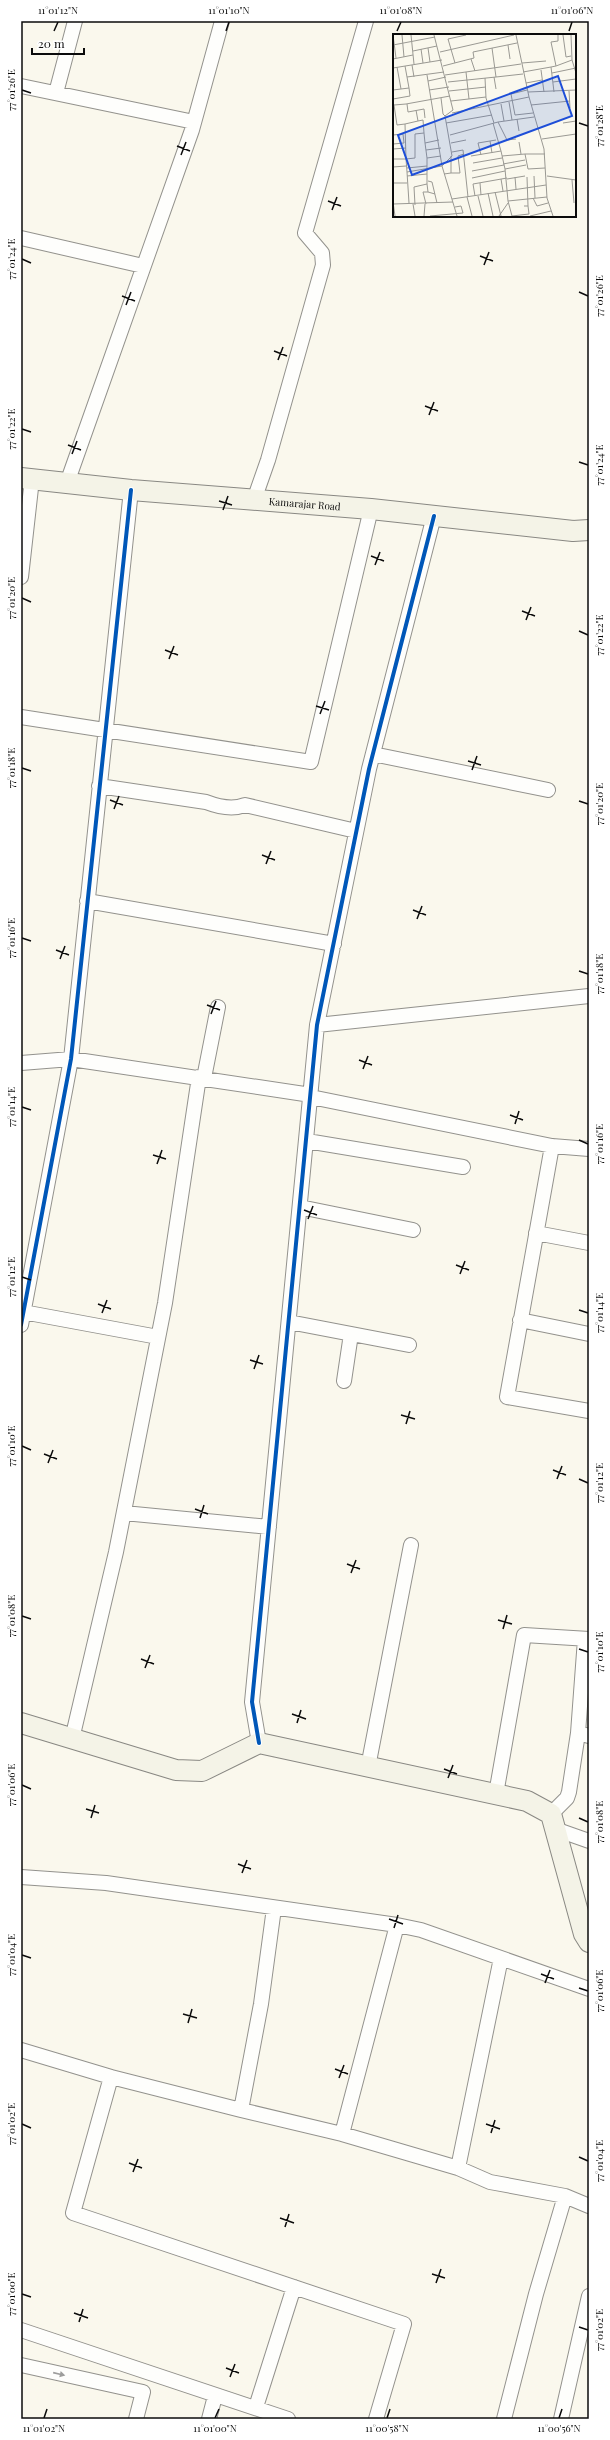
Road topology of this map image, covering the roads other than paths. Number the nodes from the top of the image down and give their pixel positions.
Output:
1 (75, 21) edge
2 (222, 21) edge
3 (366, 21) edge
4 (21, 86) edge
5 (56, 93) junction
6 (194, 122) junction
7 (21, 238) edge
8 (143, 266) junction
9 (27, 478) edge
10 (67, 483) junction
11 (131, 490) junction
12 (254, 500) junction
13 (371, 509) junction
14 (434, 516) junction
15 (589, 530) edge
16 (21, 577) edge
17 (21, 717) edge
18 (105, 731) junction
19 (373, 754) junction
20 (100, 786) junction
21 (548, 790) dead end
22 (356, 831) junction
23 (87, 901) junction
24 (334, 944) junction
25 (589, 996) edge
26 (218, 1007) dead end
27 (317, 1025) junction
28 (71, 1059) junction
29 (21, 1063) edge
30 (202, 1078) junction
31 (311, 1096) junction
32 (307, 1141) junction
33 (552, 1146) junction
34 (589, 1148) edge
35 (463, 1167) dead end
36 (300, 1207) junction
37 (413, 1230) dead end
38 (536, 1233) junction
39 (589, 1243) edge
40 (520, 1320) junction
41 (22, 1321) edge
42 (289, 1322) junction
43 (351, 1334) junction
44 (589, 1334) edge
45 (158, 1337) junction
46 (408, 1345) dead end
47 (344, 1380) dead end
48 (589, 1411) edge
49 (124, 1513) junction
50 (269, 1528) junction
51 (411, 1545) dead end
52 (587, 1639) edge
53 (21, 1723) edge
54 (584, 1734) edge
55 (72, 1739) junction
56 (259, 1743) junction
57 (368, 1767) junction
58 (496, 1794) junction
59 (553, 1822) junction
60 (589, 1841) edge
61 (21, 1877) edge
62 (274, 1908) junction
63 (397, 1925) junction
64 (589, 1942) edge
65 (501, 1958) junction
66 (589, 1989) edge
67 (21, 2050) edge
68 (111, 2077) junction
69 (241, 2110) junction
70 (342, 2134) junction
71 (458, 2168) junction
72 (565, 2196) junction
73 (589, 2206) edge
74 (294, 2287) junction
75 (589, 2296) edge
76 (21, 2330) edge
77 (21, 2366) edge
78 (215, 2396) junction
79 (256, 2407) junction
80 (136, 2419) edge
81 (209, 2419) edge
82 (288, 2419) edge
83 (376, 2419) edge
84 (504, 2419) edge
85 (562, 2419) edge

1 - 5 street
2 - 6 street
3 - 12 street
4 - 5 street
5 - 6 street
6 - 8 street
7 - 8 street
8 - 10 street
9 - 10 street, Kamarajar Road
9 - 16 street
10 - 11 street, Kamarajar Road
11 - 12 street, Kamarajar Road
11 - 18 street
12 - 13 street, Kamarajar Road
13 - 14 street, Kamarajar Road
13 - 18 street
14 - 15 street, Kamarajar Road
14 - 19 street
17 - 18 street
18 - 20 street
19 - 21 street
19 - 22 street
20 - 22 street
20 - 23 street
22 - 24 street
23 - 24 street
23 - 28 street
24 - 27 street
25 - 27 street
26 - 30 street
27 - 31 street
28 - 29 street
28 - 30 street
28 - 41 street
30 - 31 street
30 - 45 street
31 - 32 street
31 - 33 street
32 - 35 street
32 - 36 street
33 - 34 street
33 - 38 street
36 - 37 street
36 - 42 street
38 - 39 street
38 - 40 street
40 - 44 street
40 - 48 street
41 - 45 street
42 - 43 street
42 - 50 street
43 - 46 street
43 - 47 street
45 - 49 street
49 - 50 street
49 - 55 street
50 - 56 street
51 - 57 street
52 - 54 street
52 - 58 street
53 - 55 street
54 - 59 street
55 - 56 street
56 - 57 street
57 - 58 street
58 - 59 street
59 - 60 street
59 - 64 street
61 - 62 street
62 - 63 street
62 - 69 street
63 - 65 street
63 - 70 street
65 - 66 street
65 - 71 street
67 - 68 street
68 - 69 street
68 - 74 street
69 - 70 street
70 - 71 street
71 - 72 street
72 - 73 street
72 - 84 street
74 - 79 street
74 - 83 street
75 - 85 street
76 - 78 street
77 -> 80 street
78 - 79 street
78 - 81 street
79 - 82 street

